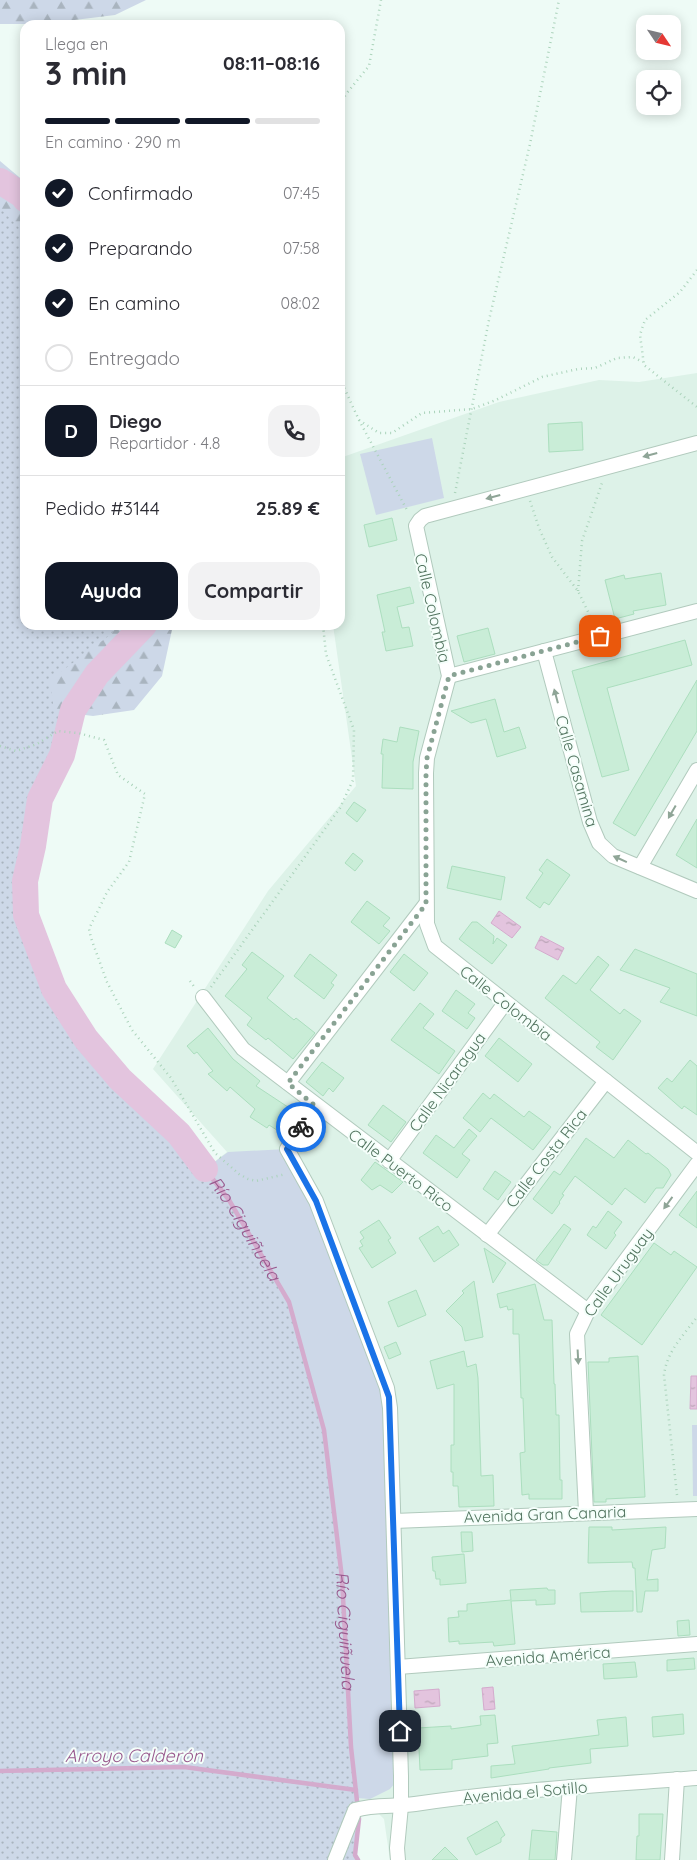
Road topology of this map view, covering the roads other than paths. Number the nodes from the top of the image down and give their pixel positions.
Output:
1 (697, 443) edge
2 (697, 611) edge
3 (544, 651) junction
4 (449, 676) junction
5 (697, 770) edge
6 (640, 867) junction
7 (697, 891) edge
8 (426, 904) junction
9 (203, 998) road end
10 (505, 1002) junction
11 (606, 1081) junction
12 (288, 1083) junction
13 (314, 1105) junction
14 (697, 1153) edge
15 (389, 1161) junction
16 (697, 1164) edge
17 (487, 1235) junction
18 (588, 1311) junction
19 (697, 1509) edge
20 (586, 1512) junction
21 (394, 1521) junction
22 (697, 1644) edge
23 (398, 1667) junction
24 (697, 1778) edge
25 (677, 1779) junction
26 (570, 1787) junction
27 (401, 1806) junction
28 (335, 1860) edge
29 (398, 1860) edge
30 (564, 1860) edge
31 (672, 1860) edge

1 -> 4 street, Calle Colombia
2 - 3 street
3 - 4 street
6 -> 3 street, Calle Casamina
4 - 8 street, Calle Colombia
5 -> 6 street
6 - 7 street, Calle Casamina
8 - 10 street, Calle Colombia
8 - 12 street
9 - 12 street, Calle Puerto Rico
10 - 11 street, Calle Colombia
10 - 15 street, Calle Nicaragua
11 - 14 street, Calle Colombia
11 - 17 street, Calle Costa Rica
12 - 13 street, Calle Puerto Rico
13 - 15 street, Calle Puerto Rico
13 - 21 street
15 - 17 street, Calle Puerto Rico
16 -> 18 street, Calle Uruguay
17 - 18 street, Calle Puerto Rico
18 -> 20 street, Calle Uruguay
19 - 20 street, Avenida Gran Canaria
20 - 21 street, Avenida Gran Canaria
21 - 23 street
22 - 23 street, Avenida América
23 - 27 street
24 - 25 street, Avenida el Sotillo
25 - 26 street, Avenida el Sotillo
25 - 31 street
26 - 27 street, Avenida el Sotillo
26 - 30 street
27 - 28 street, Avenida el Sotillo
27 - 29 street

